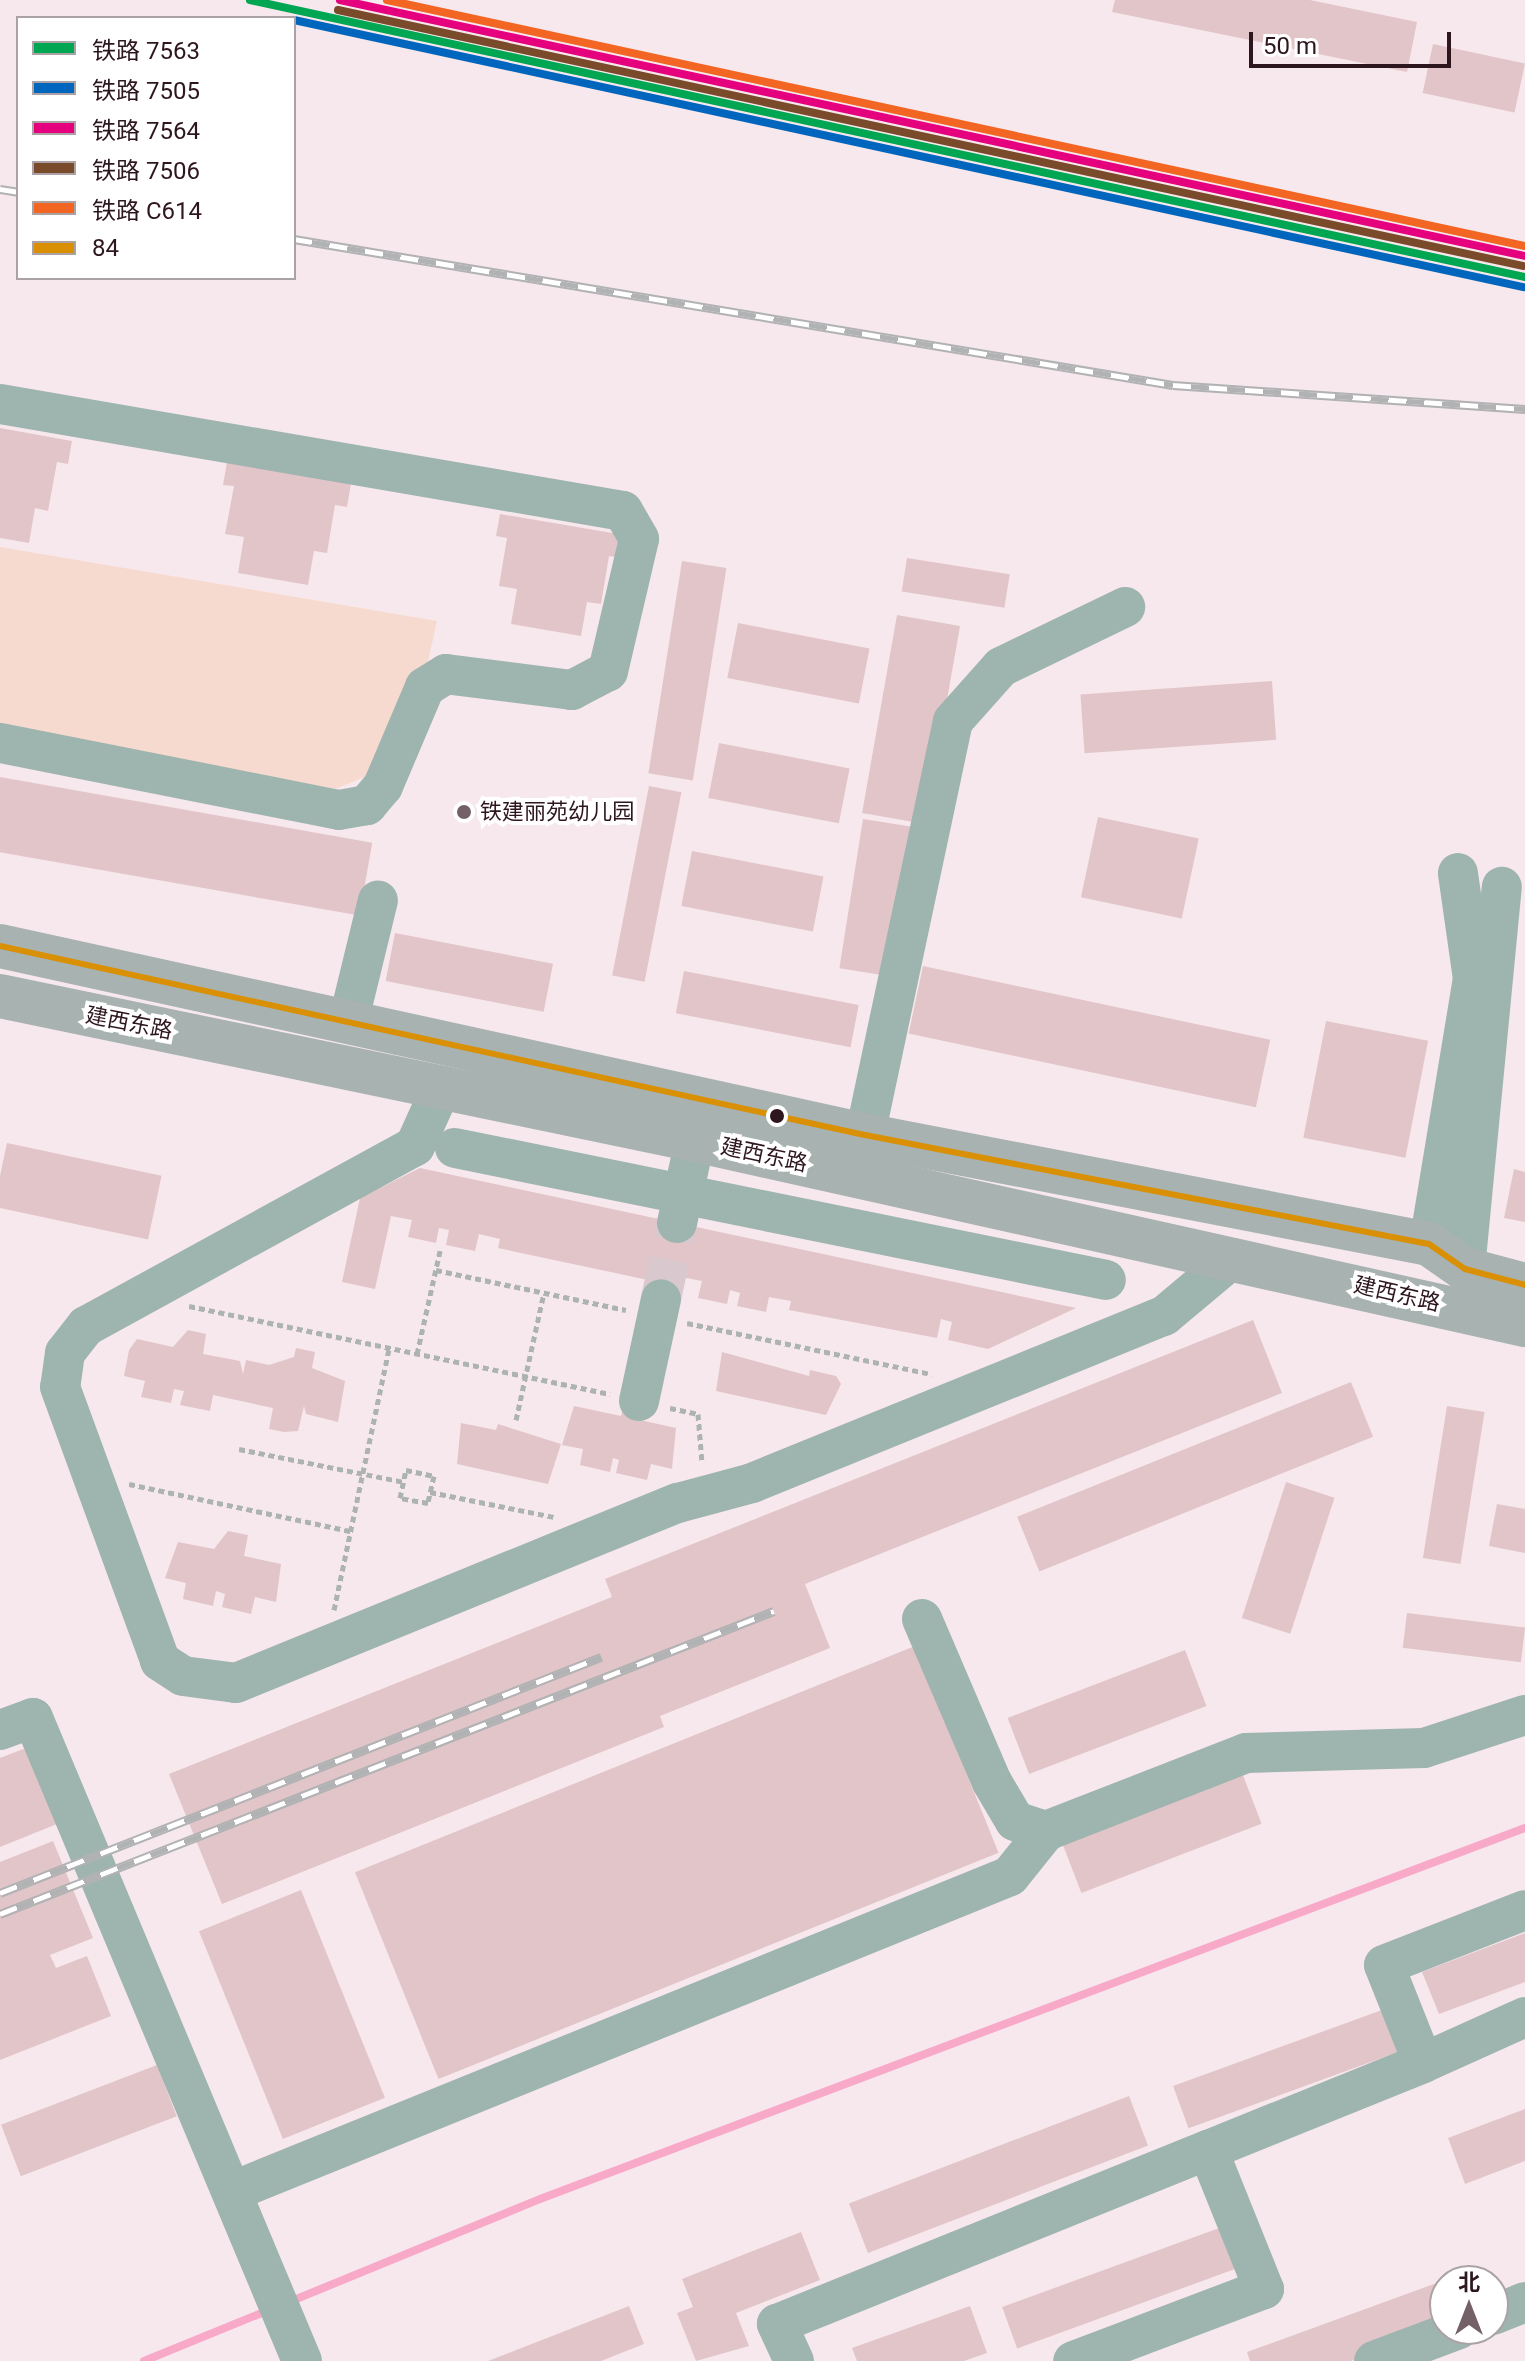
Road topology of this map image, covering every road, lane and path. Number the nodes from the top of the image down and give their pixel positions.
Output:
1 (0, 404) edge
2 (1125, 607) dead end
3 (0, 743) edge
4 (1458, 873) dead end
5 (1502, 887) dead end
6 (378, 900) dead end
7 (0, 946) edge
8 (0, 996) edge
9 (349, 1019) junction
10 (442, 1086) junction
11 (865, 1135) junction
12 (695, 1140) junction
13 (455, 1148) dead end
14 (680, 1209) junction
15 (1429, 1244) junction
16 (440, 1251) dead end
17 (1233, 1258) junction
18 (1465, 1269) junction
19 (436, 1270) junction
20 (1106, 1280) dead end
21 (1525, 1285) edge
22 (544, 1293) junction
23 (189, 1306) dead end
24 (659, 1308) junction
25 (1525, 1325) edge
26 (389, 1348) junction
27 (417, 1354) junction
28 (526, 1377) junction
29 (991, 1386) junction
30 (639, 1401) junction
31 (516, 1420) dead end
32 (239, 1449) dead end
33 (363, 1474) junction
34 (93, 1477) junction
35 (404, 1482) junction
36 (430, 1492) junction
37 (704, 1496) junction
38 (613, 1530) junction
39 (351, 1531) junction
40 (922, 1619) dead end
41 (327, 1646) junction
42 (1525, 1715) edge
43 (0, 1730) edge
44 (1046, 1831) junction
45 (1525, 1910) edge
46 (1525, 2017) edge
47 (1423, 2063) junction
48 (1208, 2150) junction
49 (236, 2190) junction
50 (1429, 2340) edge
51 (302, 2361) edge
52 (794, 2361) edge
53 (1073, 2361) edge
54 (1374, 2361) edge

1 - 3 street
2 - 11 street
4 - 15 street
5 - 18 street
6 - 9 street
7 - 9 highway, 建西东路
8 - 10 highway, 建西东路
9 - 11 highway, 建西东路
10 - 12 highway, 建西东路
10 - 34 street
11 - 15 highway, 建西东路
12 - 14 street
12 - 17 highway, 建西东路
13 - 14 street
14 - 20 street
15 - 18 highway, 建西东路
16 - 19 path
17 - 25 highway, 建西东路
17 - 29 street
18 - 21 highway, 建西东路
19 - 22 path
19 - 27 path
22 - 24 path
22 - 28 path
23 - 26 path
24 - 29 path
24 - 30 street
26 - 27 path
26 - 33 path
27 - 28 path
28 - 30 path
28 - 31 path
29 - 37 street
30 - 37 path
32 - 33 path
33 - 35 path
33 - 39 path
34 - 39 path
34 - 41 street
35 - 36 path
35 - 36 path
36 - 38 path
37 - 38 street
38 - 41 street
39 - 41 path
40 - 44 street
42 - 44 street
43 - 49 street
44 - 49 street
45 - 47 street
46 - 47 street
47 - 48 street
48 - 52 street
48 - 53 street
49 - 51 street
50 - 54 street

